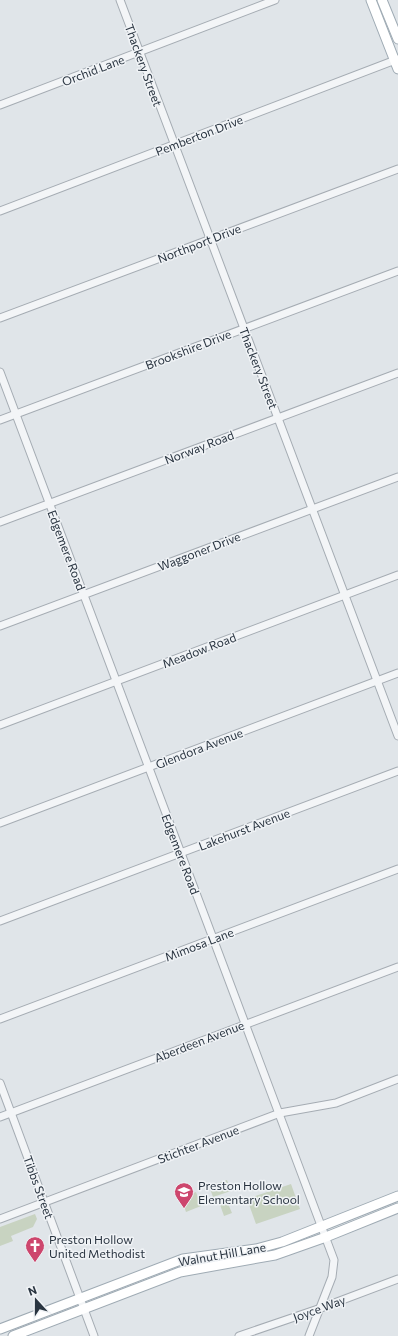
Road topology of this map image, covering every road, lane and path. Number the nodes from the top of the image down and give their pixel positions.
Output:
1 (120, 0) edge
2 (275, 0) edge
3 (370, 0) edge
4 (382, 0) edge
5 (398, 39) edge
6 (139, 52) junction
7 (397, 63) edge
8 (0, 105) edge
9 (174, 145) junction
10 (398, 169) edge
11 (0, 211) edge
12 (210, 239) junction
13 (398, 271) edge
14 (0, 318) edge
15 (244, 328) junction
16 (0, 372) edge
17 (398, 373) edge
18 (16, 414) junction
19 (278, 418) junction
20 (0, 420) edge
21 (398, 477) edge
22 (49, 504) junction
23 (312, 509) junction
24 (0, 522) edge
25 (398, 575) edge
26 (84, 595) junction
27 (345, 595) junction
28 (0, 626) edge
29 (398, 673) edge
30 (116, 681) junction
31 (377, 681) junction
32 (0, 725) edge
33 (398, 736) edge
34 (148, 767) junction
35 (398, 771) edge
36 (0, 823) edge
37 (181, 852) junction
38 (398, 869) edge
39 (0, 921) edge
40 (213, 938) junction
41 (398, 967) edge
42 (0, 1019) edge
43 (246, 1024) junction
44 (398, 1079) edge
45 (0, 1083) edge
46 (12, 1113) junction
47 (280, 1113) junction
48 (0, 1117) edge
49 (398, 1196) edge
50 (44, 1202) junction
51 (398, 1208) edge
52 (0, 1219) edge
53 (322, 1227) junction
54 (326, 1237) junction
55 (398, 1279) edge
56 (79, 1298) junction
57 (321, 1308) junction
58 (83, 1309) junction
59 (3, 1328) edge
60 (9, 1336) edge
61 (13, 1336) edge
62 (94, 1336) edge
63 (239, 1336) edge
64 (309, 1336) edge

1 - 6 street, Thackery Street
2 - 6 street, Orchid Lane
3 - 7 main road
4 - 5 main road
6 - 8 street, Orchid Lane
6 - 9 street, Thackery Street
7 - 9 street, Pemberton Drive
9 - 11 street, Pemberton Drive
9 - 12 street, Thackery Street
10 - 12 street, Northport Drive
12 - 14 street, Northport Drive
12 - 15 street, Thackery Street
13 - 15 street, Brookshire Drive
15 - 18 street, Brookshire Drive
15 - 19 street, Thackery Street
16 - 18 street, Edgemere Road
17 - 19 street, Norway Road
18 - 20 street, Brookshire Drive
18 - 22 street, Edgemere Road
19 - 22 street, Norway Road
19 - 23 street, Thackery Street
21 - 23 street, Waggoner Drive
22 - 24 street, Norway Road
22 - 26 street, Edgemere Road
23 - 26 street, Waggoner Drive
23 - 27 street, Thackery Street
25 - 27 street, Meadow Road
26 - 28 street, Waggoner Drive
26 - 30 street, Edgemere Road
27 - 30 street, Meadow Road
27 - 31 street, Thackery Street
29 - 31 street, Glendora Avenue
30 - 32 street, Meadow Road
30 - 34 street, Edgemere Road
31 - 33 street, Thackery Street
31 - 34 street, Glendora Avenue
34 - 36 street, Glendora Avenue
34 - 37 street, Edgemere Road
35 - 37 street, Lakehurst Avenue
37 - 39 street, Lakehurst Avenue
37 - 40 street, Edgemere Road
38 - 40 street, Mimosa Lane
40 - 42 street, Mimosa Lane
40 - 43 street, Edgemere Road
41 - 43 street, Aberdeen Avenue
43 - 46 street, Aberdeen Avenue
43 - 47 street, Edgemere Road
44 - 47 street, Stichter Avenue
45 - 46 street, Tibbs Street
46 - 48 street, Aberdeen Avenue
46 - 50 street, Tibbs Street
47 - 50 street, Stichter Avenue
47 - 53 street, Edgemere Road
49 - 53 main road, Walnut Hill Lane
50 - 52 street, Stichter Avenue
50 - 56 street, Tibbs Street
51 - 54 main road, Walnut Hill Lane
53 - 54 street, Edgemere Road
53 - 56 main road, Walnut Hill Lane
54 - 57 street, Edgemere Road
54 - 58 main road, Walnut Hill Lane
55 - 57 street, Joyce Way
56 - 58 street, Tibbs Street
56 - 59 main road, Walnut Hill Lane
57 - 63 street, Joyce Way
57 - 64 street, Edgemere Road
58 - 61 main road, Walnut Hill Lane
58 - 62 street, Tibbs Street
59 - 60 main road

